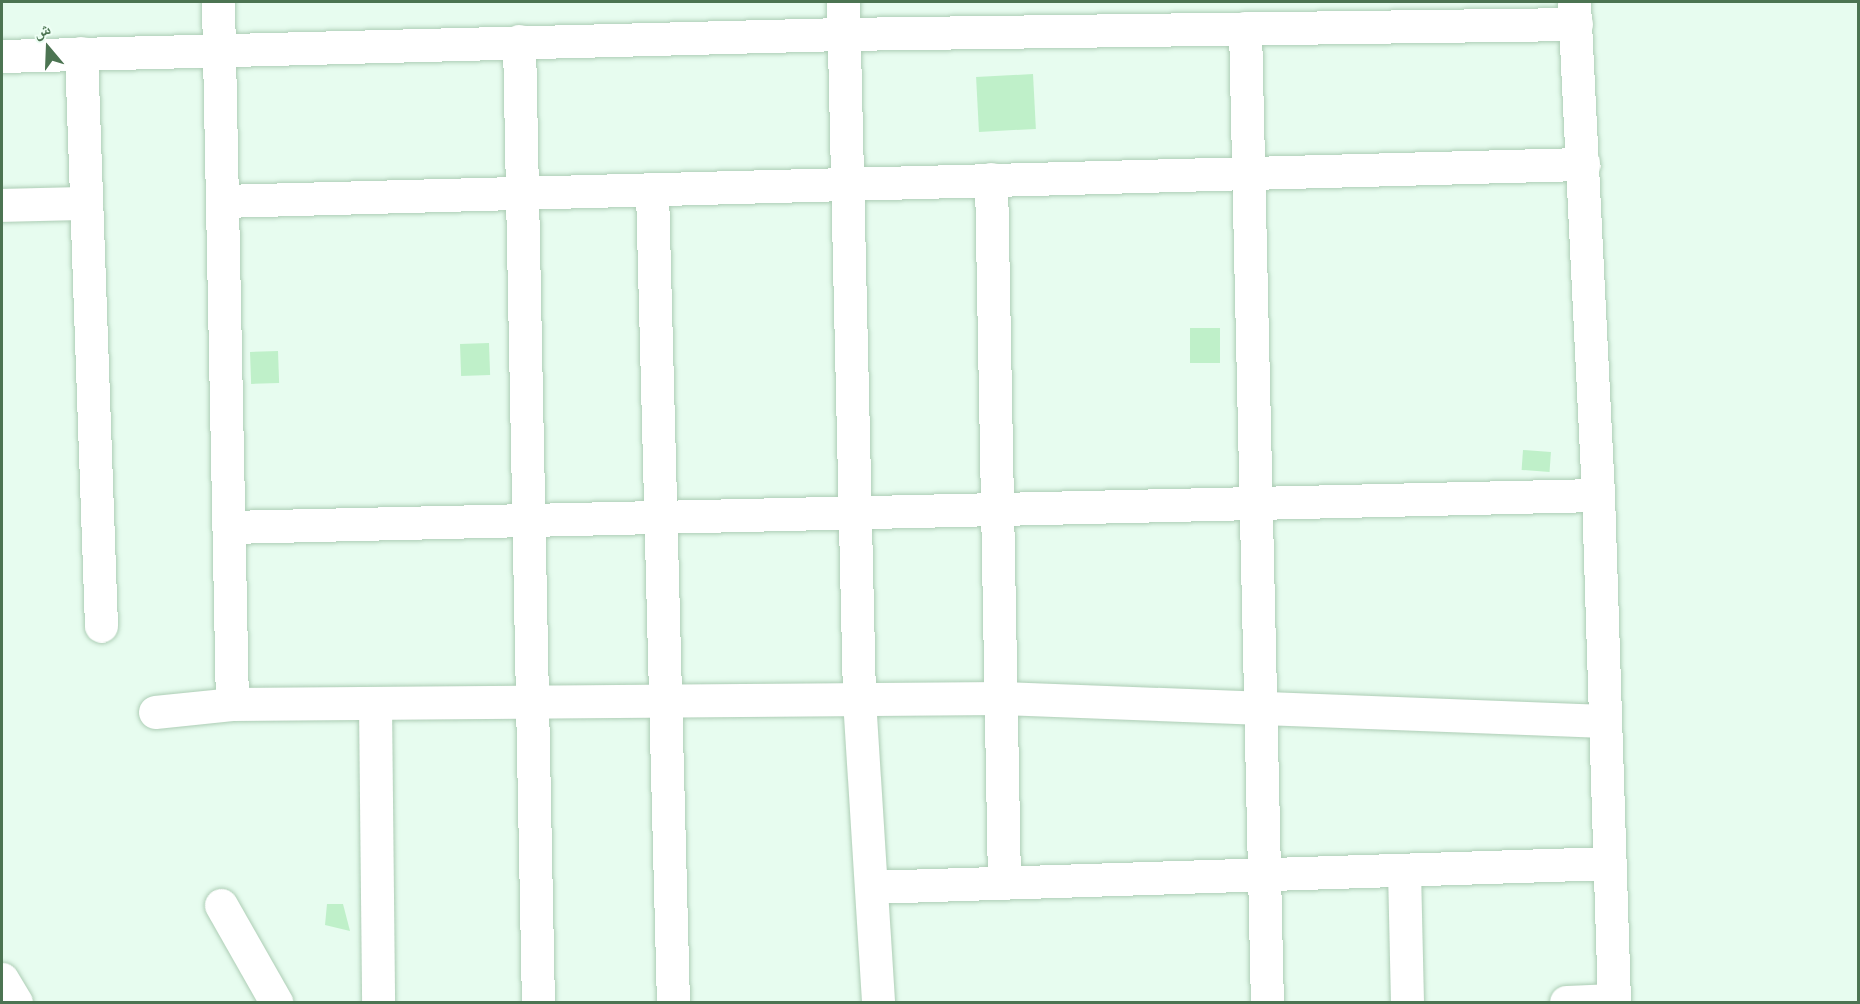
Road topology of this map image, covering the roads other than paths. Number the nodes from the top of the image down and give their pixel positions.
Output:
1 (218, 2) edge
2 (843, 2) edge
3 (1575, 13) edge
4 (1245, 28) junction
5 (840, 34) junction
6 (519, 41) junction
7 (220, 48) junction
8 (81, 53) junction
9 (2, 56) edge
10 (1583, 164) junction
11 (1250, 176) junction
12 (991, 179) junction
13 (844, 182) junction
14 (652, 191) junction
15 (520, 192) junction
16 (222, 201) junction
17 (86, 203) junction
18 (2, 205) edge
19 (1598, 495) junction
20 (1258, 505) junction
21 (998, 509) junction
22 (853, 511) junction
23 (664, 514) junction
24 (526, 522) junction
25 (229, 527) junction
26 (101, 626) dead end
27 (1002, 698) junction
28 (859, 699) junction
29 (666, 701) junction
30 (232, 704) junction
31 (375, 704) junction
32 (529, 704) junction
33 (1262, 711) junction
34 (155, 712) dead end
35 (1605, 721) junction
36 (1609, 863) junction
37 (1404, 870) junction
38 (1264, 876) junction
39 (1004, 883) junction
40 (871, 887) junction
41 (221, 905) dead end
42 (2, 979) edge
43 (1614, 1001) edge
44 (16, 1002) edge
45 (276, 1002) edge
46 (378, 1002) edge
47 (538, 1002) edge
48 (673, 1002) edge
49 (878, 1002) edge
50 (1267, 1002) edge
51 (1407, 1002) edge
52 (1566, 1002) edge

1 - 7 street
2 - 5 street
3 - 4 street
3 - 10 street
4 - 5 street
4 - 11 street
5 - 6 street
5 - 13 street
6 - 7 street
6 - 15 street
7 - 8 street
7 - 16 street
8 - 9 street
8 - 17 street
10 - 11 street
10 - 19 street
11 - 12 street
11 - 20 street
12 - 13 street
12 - 21 street
13 - 14 street
13 - 22 street
14 - 15 street
14 - 23 street
15 - 16 street
15 - 24 street
16 - 25 street
17 - 18 street
17 - 26 street
19 - 20 street
19 - 35 street
20 - 21 street
20 - 33 street
21 - 22 street
21 - 27 street
22 - 23 street
22 - 28 street
23 - 24 street
23 - 29 street
24 - 25 street
24 - 32 street
25 - 30 street
27 - 28 street
27 - 33 street
27 - 39 street
28 - 29 street
28 - 40 street
29 - 32 street
29 - 48 street
30 - 31 street
30 - 34 street
31 - 32 street
31 - 46 street
32 - 47 street
33 - 35 street
33 - 38 street
35 - 36 street
36 - 37 street
36 - 43 street
37 - 38 street
37 - 51 street
38 - 39 street
38 - 50 street
39 - 40 street
40 - 49 street
41 - 45 street
42 - 44 street
43 - 52 street

